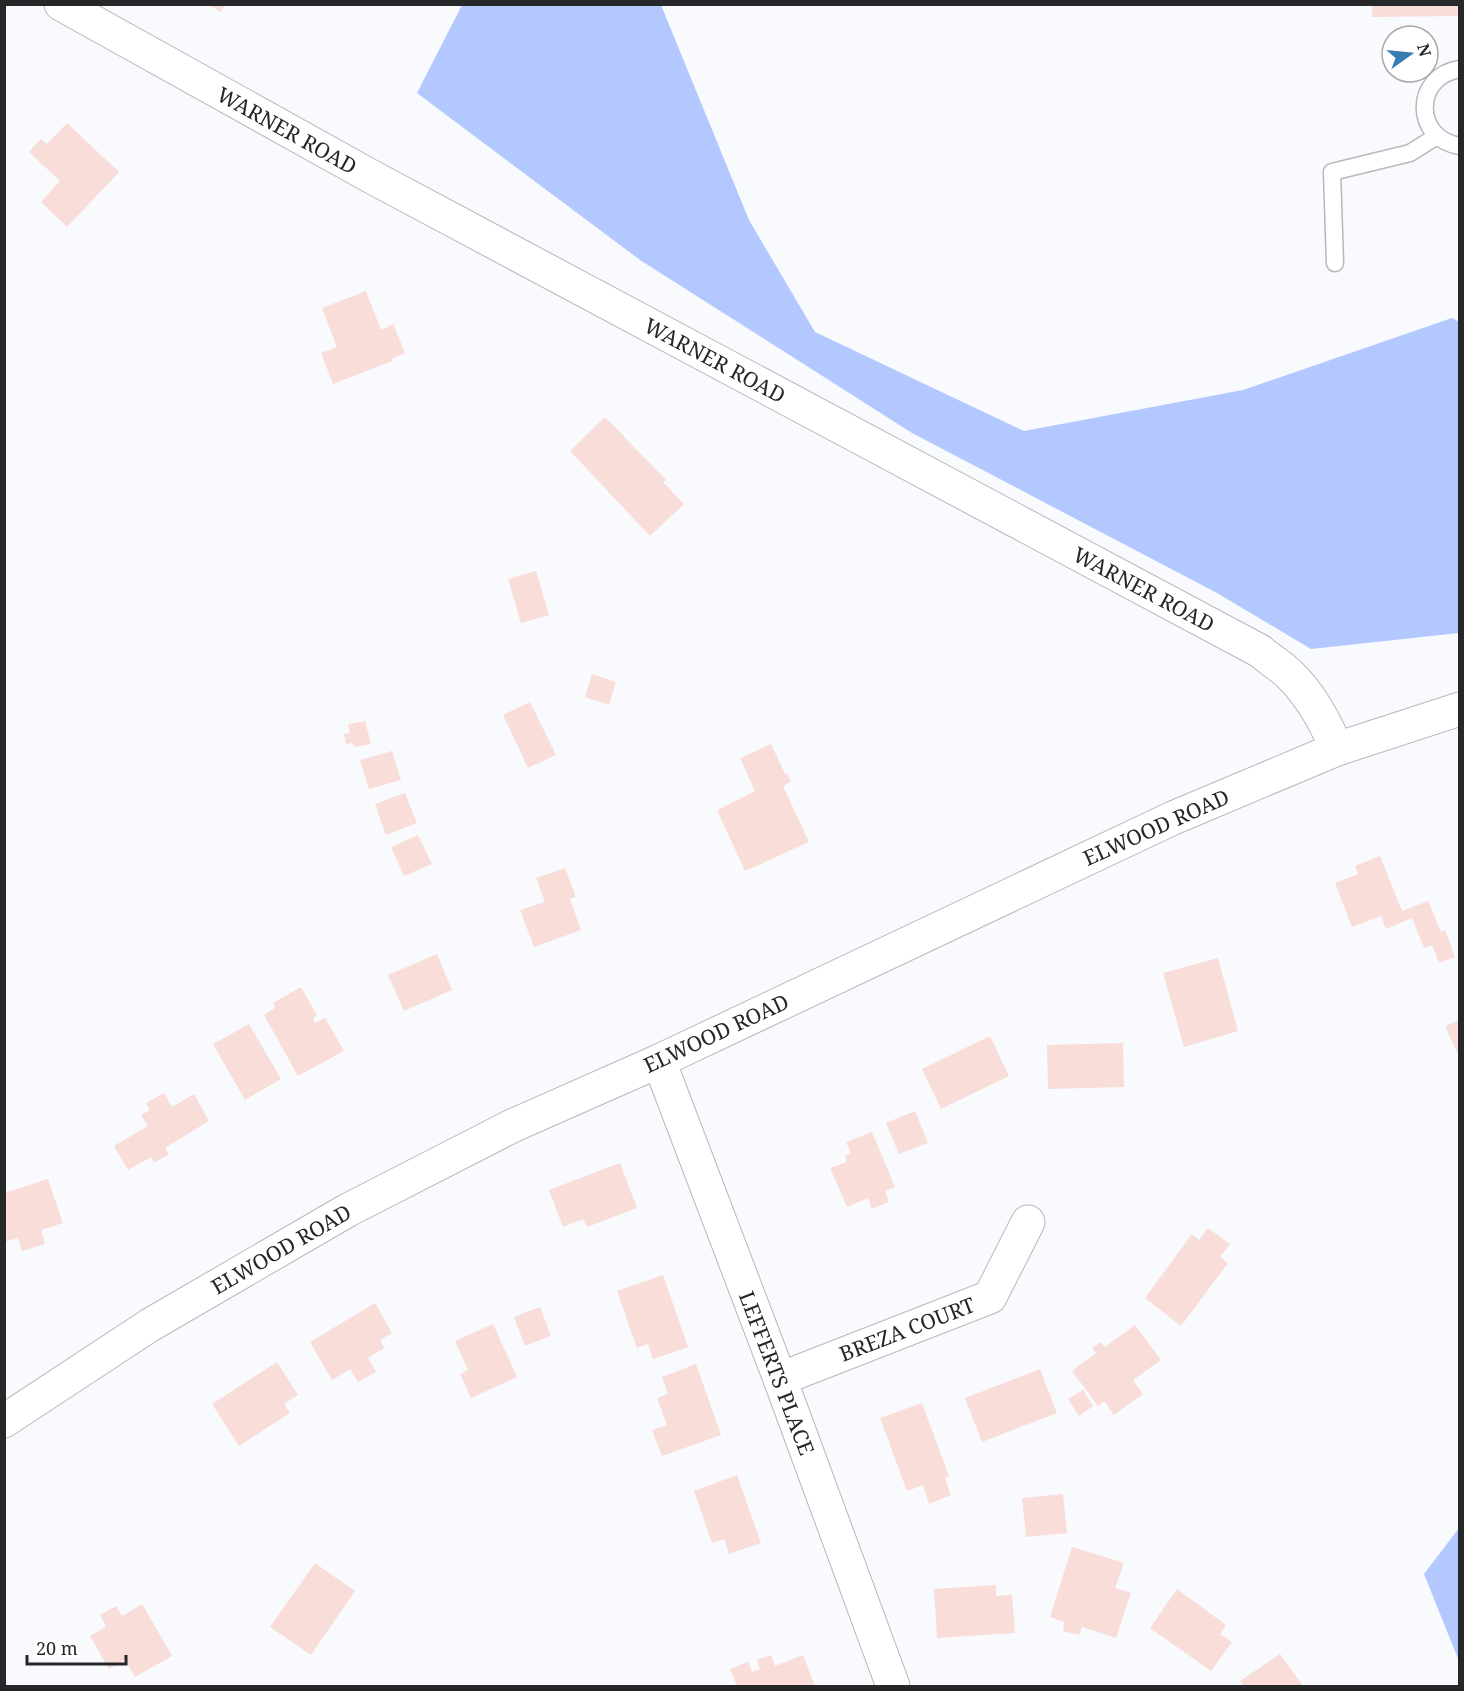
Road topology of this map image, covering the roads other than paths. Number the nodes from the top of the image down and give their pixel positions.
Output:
1 (61, 4) edge
2 (1460, 69) edge
3 (1437, 136) junction
4 (1460, 146) edge
5 (1335, 263) dead end
6 (1460, 709) edge
7 (1337, 749) junction
8 (658, 1061) junction
9 (1028, 1222) dead end
10 (780, 1379) junction
11 (4, 1421) edge
12 (893, 1686) edge

1 - 7 street, WARNER ROAD
2 - 3 lane
3 - 4 lane
3 - 5 lane
6 - 7 street, ELWOOD ROAD
7 - 8 street, ELWOOD ROAD
8 - 10 street, LEFFERTS PLACE
8 - 11 street, ELWOOD ROAD
9 - 10 street, BREZA COURT
10 - 12 street, LEFFERTS PLACE

